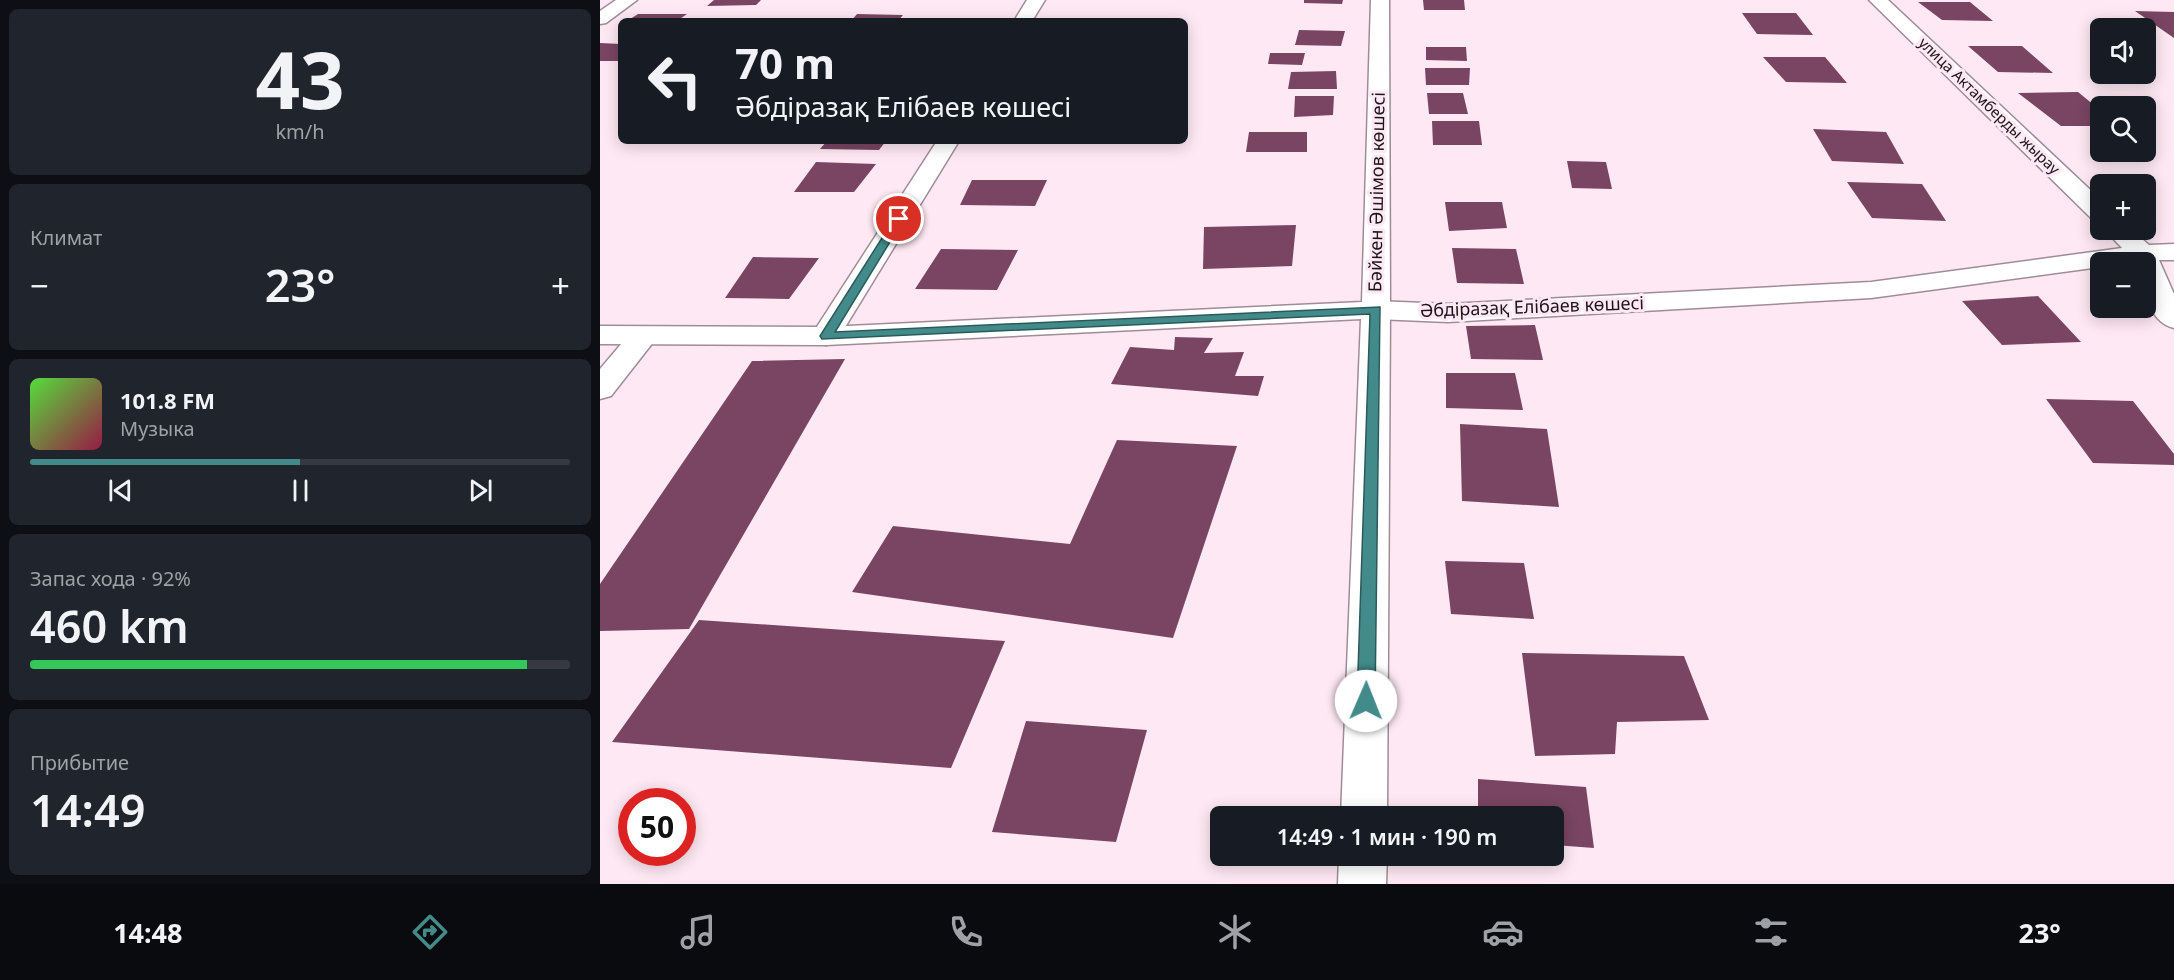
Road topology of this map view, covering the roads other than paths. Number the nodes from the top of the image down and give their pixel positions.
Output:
1 (627, 0) edge
2 (1036, 0) edge
3 (1380, 0) edge
4 (1878, 0) edge
5 (1025, 18) edge
6 (600, 19) edge
7 (946, 144) edge
8 (2090, 203) edge
9 (2128, 240) edge
10 (2141, 252) edge
11 (2174, 252) edge
12 (2156, 253) edge
13 (2090, 260) edge
14 (2156, 285) edge
15 (1376, 310) junction
16 (2174, 320) edge
17 (600, 335) edge
18 (643, 336) junction
19 (826, 336) junction
20 (600, 389) edge
21 (1364, 806) edge
22 (1363, 866) edge
23 (1362, 884) edge

1 - 6 street
2 - 5 street
3 - 15 street, Бәйкен Әшімов көшесі
4 - 8 street, улица Актамберды жырау
7 - 19 street
9 - 10 street
11 - 12 street, Әбдіразақ Елібаев көшесі
13 - 15 street, Әбдіразақ Елібаев көшесі
14 - 16 street
15 - 19 street, Әбдіразақ Елібаев көшесі
15 - 21 street, Бәйкен Әшімов көшесі
17 - 18 street, Әбдіразақ Елібаев көшесі
18 - 19 street, Әбдіразақ Елібаев көшесі
18 - 20 street
22 - 23 street

